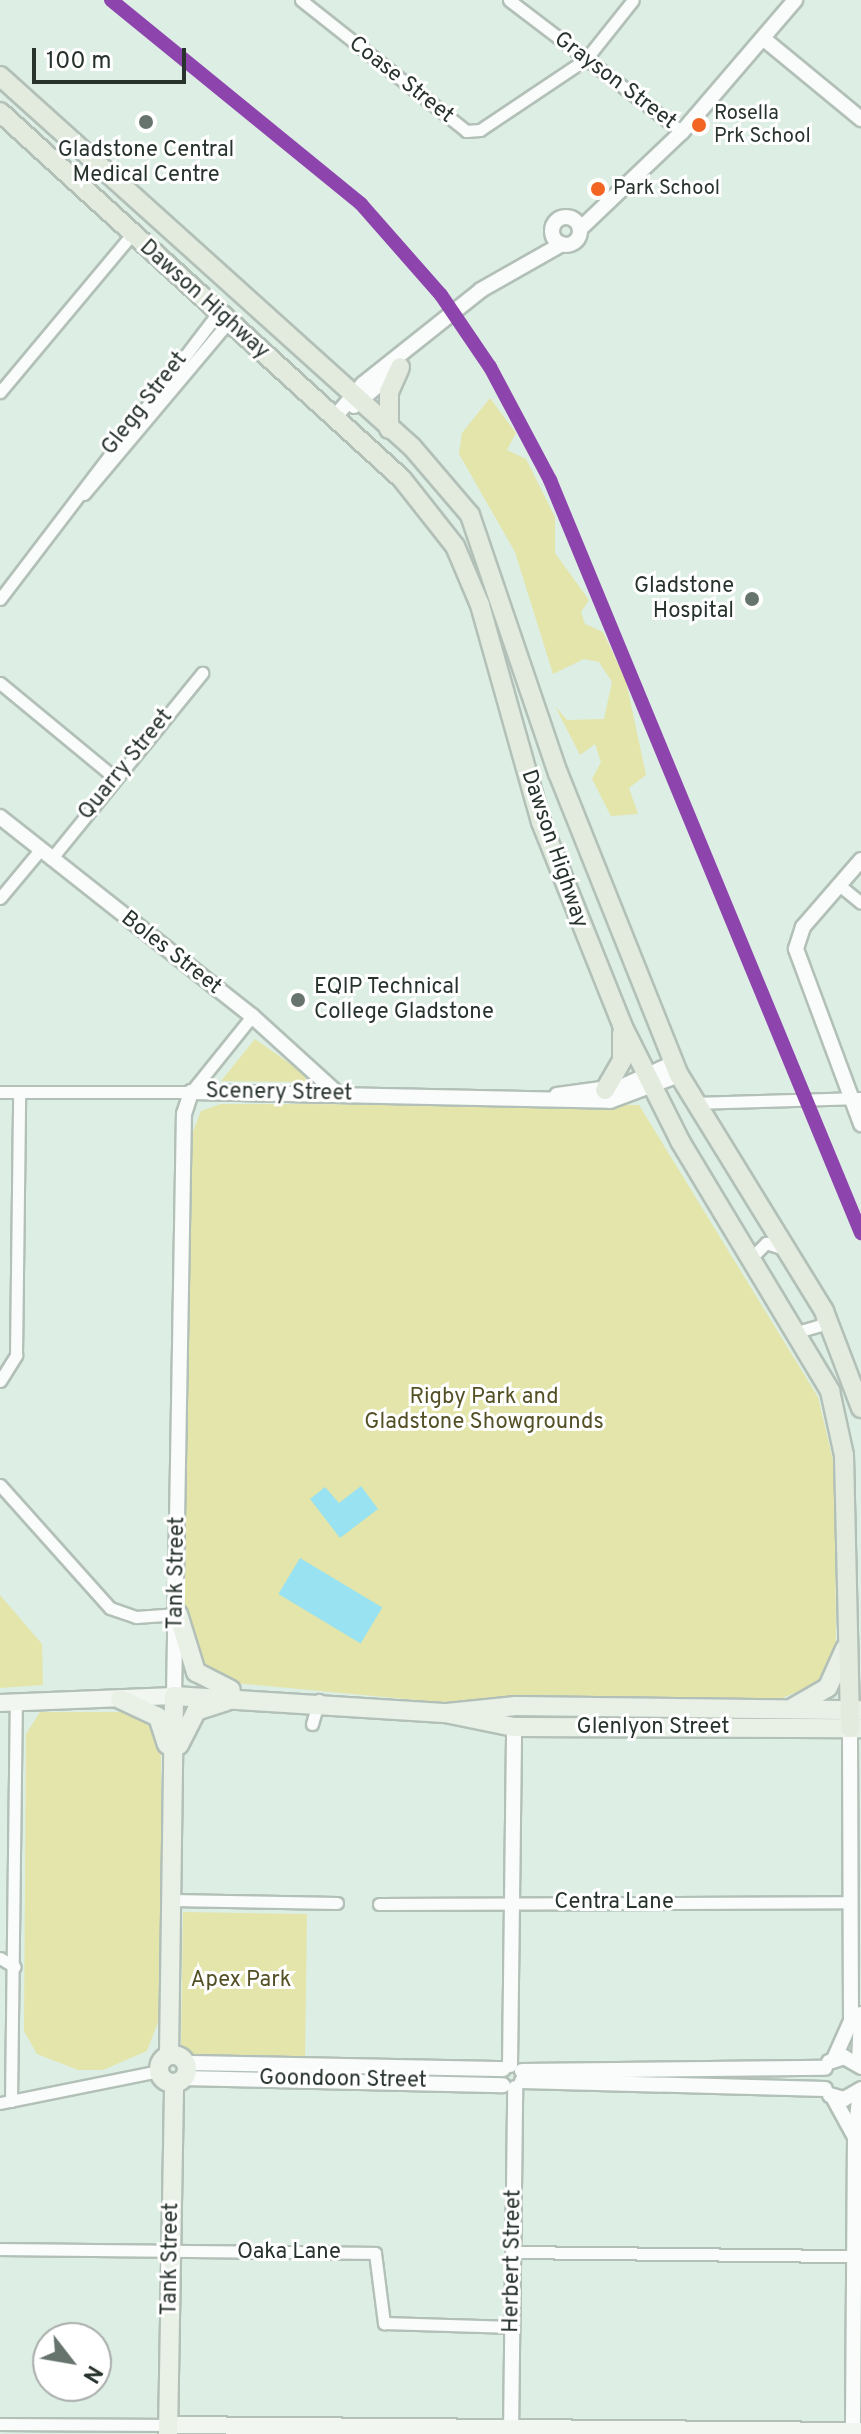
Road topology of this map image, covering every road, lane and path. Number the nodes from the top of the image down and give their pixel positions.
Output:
1 (301, 0) edge
2 (509, 0) edge
3 (633, 0) edge
4 (795, 0) edge
5 (764, 39) junction
6 (586, 59) junction
7 (0, 76) edge
8 (0, 112) edge
9 (861, 119) edge
10 (682, 132) junction
11 (576, 224) junction
12 (132, 234) junction
13 (557, 239) junction
14 (224, 317) junction
15 (434, 329) junction
16 (400, 367) junction
17 (0, 392) edge
18 (356, 398) junction
19 (334, 418) junction
20 (389, 429) junction
21 (0, 599) edge
22 (202, 673) dead end
23 (0, 683) edge
24 (114, 777) junction
25 (0, 817) edge
26 (46, 854) junction
27 (861, 860) edge
28 (839, 885) junction
29 (0, 898) edge
30 (861, 903) edge
31 (252, 1016) junction
32 (622, 1025) junction
33 (677, 1069) junction
34 (649, 1082) junction
35 (605, 1090) junction
36 (0, 1092) edge
37 (19, 1092) junction
38 (191, 1092) junction
39 (338, 1094) junction
40 (557, 1095) junction
41 (856, 1098) edge
42 (692, 1104) junction
43 (861, 1124) edge
44 (781, 1248) junction
45 (752, 1257) junction
46 (824, 1311) junction
47 (797, 1332) junction
48 (0, 1381) edge
49 (861, 1408) edge
50 (0, 1485) edge
51 (178, 1614) junction
52 (849, 1630) junction
53 (174, 1696) junction
54 (257, 1696) junction
55 (120, 1699) junction
56 (320, 1700) junction
57 (8, 1703) edge
58 (788, 1710) junction
59 (447, 1713) junction
60 (855, 1719) edge
61 (312, 1724) dead end
62 (514, 1727) junction
63 (173, 1771) junction
64 (172, 1900) junction
65 (850, 1902) junction
66 (337, 1903) dead end
67 (512, 1903) junction
68 (379, 1904) dead end
69 (0, 1958) edge
70 (15, 1967) junction
71 (861, 2014) edge
72 (829, 2063) junction
73 (860, 2065) edge
74 (178, 2070) junction
75 (158, 2071) joint
76 (512, 2077) junction
77 (860, 2090) edge
78 (829, 2093) junction
79 (6, 2102) edge
80 (855, 2137) junction
81 (0, 2249) edge
82 (171, 2252) junction
83 (513, 2252) junction
84 (858, 2255) edge
85 (513, 2327) junction
86 (0, 2424) edge
87 (168, 2429) edge
88 (510, 2430) edge
89 (857, 2431) edge

1 - 6 street, Coase Street
2 - 6 street, Grayson Street
3 - 6 street, Coase Street
4 - 5 street
5 - 9 street
5 - 10 street
6 - 10 street, Grayson Street
7 - 18 highway, Dawson Highway
8 - 12 highway, Dawson Highway
10 - 11 street
11 - 13 street
11 - 13 street
12 - 14 highway, Dawson Highway
12 - 17 street
13 - 15 street
14 - 19 highway, Dawson Highway
14 - 21 street, Glegg Street
15 - 16 street
15 - 18 street
16 - 18 street
16 - 20 highway
18 - 19 street
18 - 20 highway, Dawson Highway
19 - 32 highway, Dawson Highway
20 - 33 highway, Dawson Highway
22 - 24 street, Quarry Street
23 - 24 street
24 - 26 street, Quarry Street
25 - 26 street, Boles Street
26 - 29 street, Quarry Street
26 - 31 street, Boles Street
27 - 28 street
28 - 30 street
28 - 41 street
31 - 38 street
31 - 39 street, Boles Street
32 - 34 highway, Dawson Highway
32 - 35 highway
33 - 34 street, Scenery Street
33 - 42 highway, Dawson Highway
34 - 35 street, Scenery Street
34 - 40 street, Scenery Street
34 - 45 highway, Dawson Highway
35 - 40 street, Scenery Street
36 - 37 street, Scenery Street
37 - 38 street, Scenery Street
37 - 48 street
38 - 39 street, Scenery Street
38 - 51 street, Tank Street
39 - 40 street, Scenery Street
41 - 42 street
41 - 43 street
42 - 44 highway, Dawson Highway
44 - 45 street
44 - 46 highway, Dawson Highway
45 - 47 highway, Dawson Highway
46 - 47 street
46 - 49 highway, Dawson Highway
47 - 52 highway, Dawson Highway
50 - 51 street
51 - 53 street, Tank Street
51 - 54 main road
52 - 58 main road
52 - 60 highway, Dawson Highway
53 - 54 main road, Glenlyon Street
53 - 55 main road, Glenlyon Street
53 - 63 main road, Tank Street
54 - 56 main road, Glenlyon Street
54 - 63 main road
55 - 57 main road, Glenlyon Street
55 - 63 main road
56 - 59 main road, Glenlyon Street
56 - 61 street
57 - 70 street
58 - 59 main road, Glenlyon Street
58 - 60 main road, Glenlyon Street
59 - 62 main road, Glenlyon Street
60 - 62 main road, Glenlyon Street
60 - 65 street
62 - 67 street, Herbert Street
63 - 64 main road, Tank Street
64 - 66 street
64 - 74 main road, Tank Street
65 - 67 street, Centra Lane
65 - 72 street
67 - 68 street, Centra Lane
67 - 76 street, Herbert Street
69 - 70 street
70 - 79 street
71 - 73 street
72 - 73 street, Goondoon Street
72 - 76 street, Goondoon Street
72 - 78 street
74 - 75 main road
74 - 76 street, Goondoon Street
74 - 82 main road, Tank Street
75 - 79 street
76 - 78 street, Goondoon Street
76 - 83 street, Herbert Street
77 - 78 street, Goondoon Street
77 - 80 street
78 - 80 street
80 - 84 street
81 - 82 street, Oaka Lane
82 - 85 street, Oaka Lane
82 - 87 main road, Tank Street
83 - 84 street
83 - 85 street, Herbert Street
84 - 89 street
85 - 88 street, Herbert Street
86 - 87 street
87 - 88 main road
88 - 89 main road

